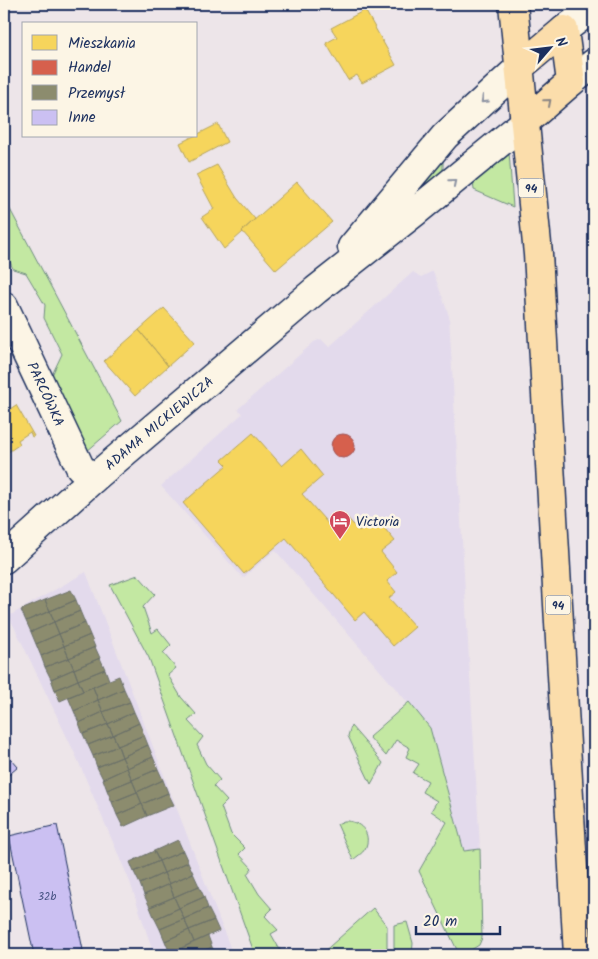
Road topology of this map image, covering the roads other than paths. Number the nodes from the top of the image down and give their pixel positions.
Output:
1 (513, 4) edge
2 (594, 7) edge
3 (564, 30) junction
4 (594, 63) edge
5 (520, 67) junction
6 (571, 82) junction
7 (525, 122) junction
8 (316, 290) junction
9 (4, 306) edge
10 (93, 479) junction
11 (4, 559) edge
12 (578, 955) edge

1 - 5 main road, 94
2 - 3 street
3 - 5 main road
3 - 6 main road
4 - 6 street
5 - 7 main road, 94
5 -> 8 street, ADAMA MICKIEWICZA
7 -> 6 main road
8 -> 7 street, ADAMA MICKIEWICZA
7 - 12 main road, 94
8 - 10 street, ADAMA MICKIEWICZA
9 - 10 street, PARCÓWKA
10 - 11 street, ADAMA MICKIEWICZA

